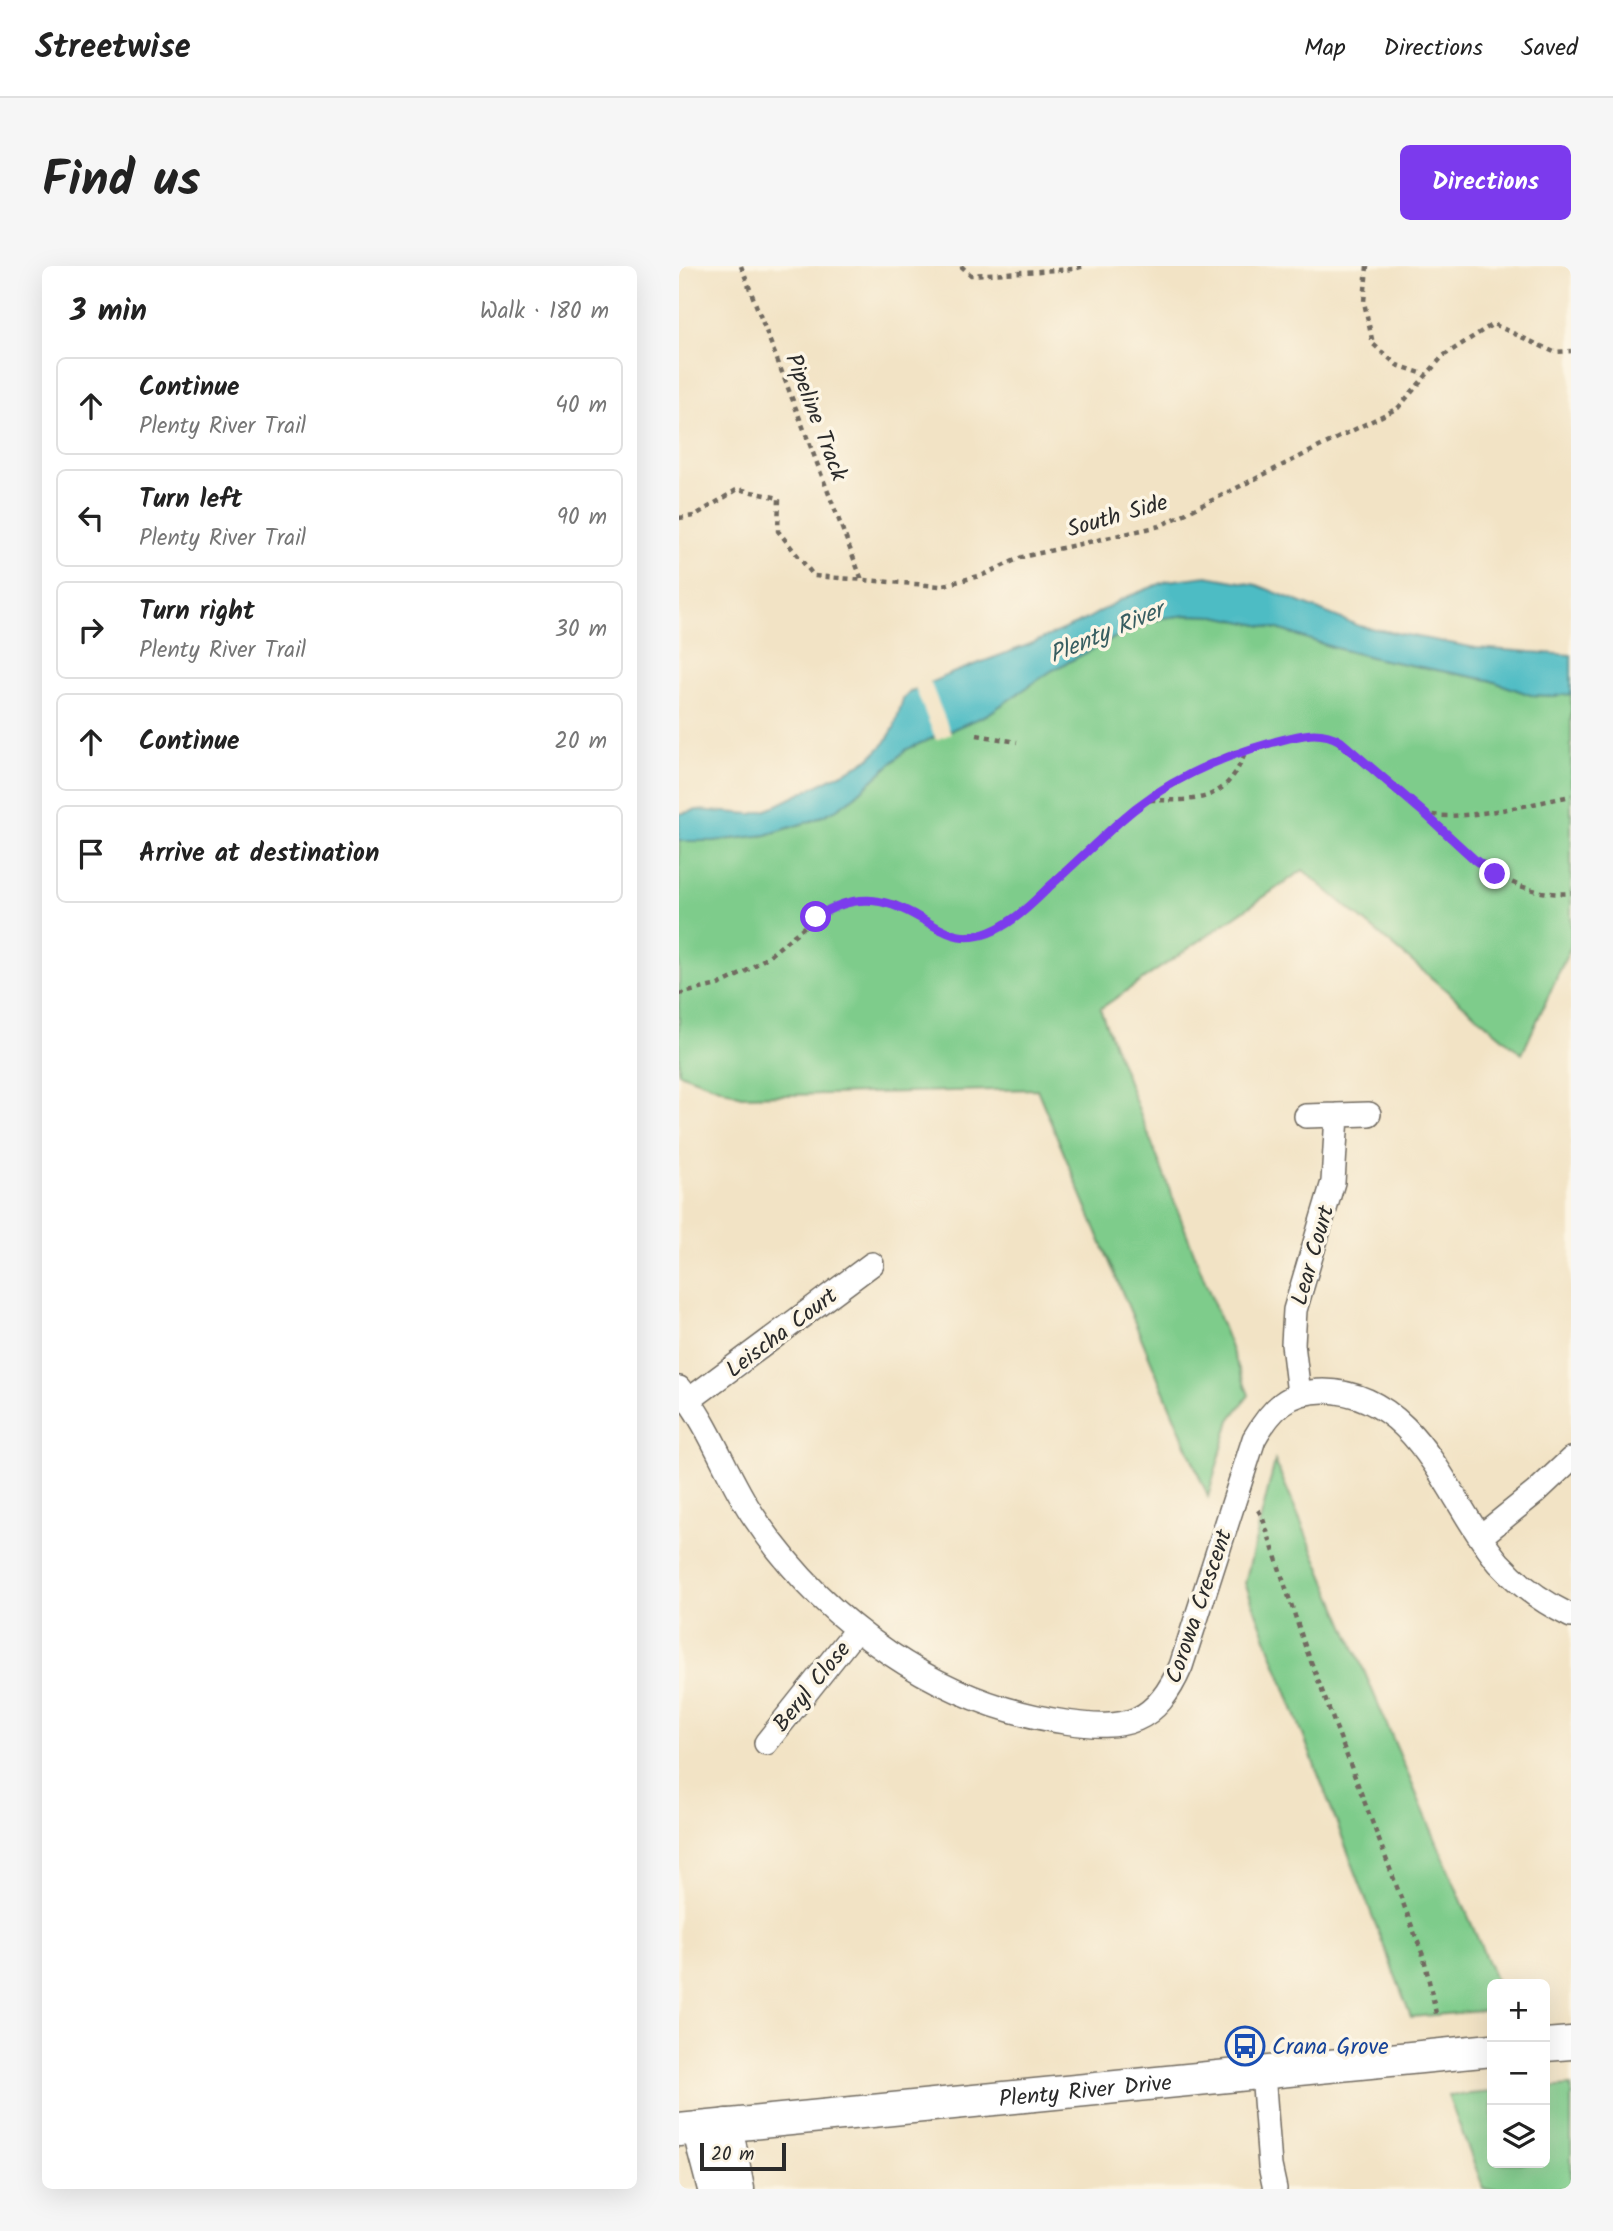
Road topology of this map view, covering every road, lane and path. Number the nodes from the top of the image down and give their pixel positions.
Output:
1 (741, 266) edge
2 (961, 266) edge
3 (1084, 266) edge
4 (1367, 266) edge
5 (1571, 351) edge
6 (1427, 375) junction
7 (679, 518) edge
8 (862, 580) junction
9 (977, 735) dead end
10 (1017, 742) dead end
11 (1247, 750) junction
12 (1571, 796) edge
13 (1150, 800) junction
14 (1423, 812) junction
15 (1571, 893) edge
16 (679, 994) edge
17 (1369, 1114) dead end
18 (1337, 1115) junction
19 (1306, 1116) dead end
20 (872, 1264) dead end
21 (684, 1394) edge
22 (1299, 1394) junction
23 (1571, 1459) edge
24 (1258, 1509) dead end
25 (1480, 1537) junction
26 (1571, 1616) edge
27 (856, 1630) junction
28 (766, 1743) dead end
29 (1437, 2018) dead end
30 (1571, 2043) edge
31 (1550, 2045) edge
32 (1487, 2051) edge
33 (1263, 2073) junction
34 (701, 2128) edge
35 (714, 2189) edge
36 (738, 2189) edge
37 (1275, 2189) edge

1 - 8 path, Pipeline Track
2 - 3 path
4 - 6 path
5 - 6 path, South Side
6 - 8 path, South Side
7 - 8 path, South Side
9 - 10 path
11 - 13 path
11 - 13 path
11 - 14 path
12 - 14 path
13 - 16 path
14 - 15 path
17 - 18 street
18 - 19 street
18 - 22 street, Lear Court
20 - 21 street, Leischa Court
21 - 27 street, Corowa Crescent
22 - 25 street
22 - 27 street, Corowa Crescent
23 - 25 street
24 - 29 path
25 - 26 street
27 - 28 street, Beryl Close
30 - 31 street
32 - 33 street, Plenty River Drive
33 - 34 street, Plenty River Drive
33 - 37 street
34 - 35 street
34 - 36 street

